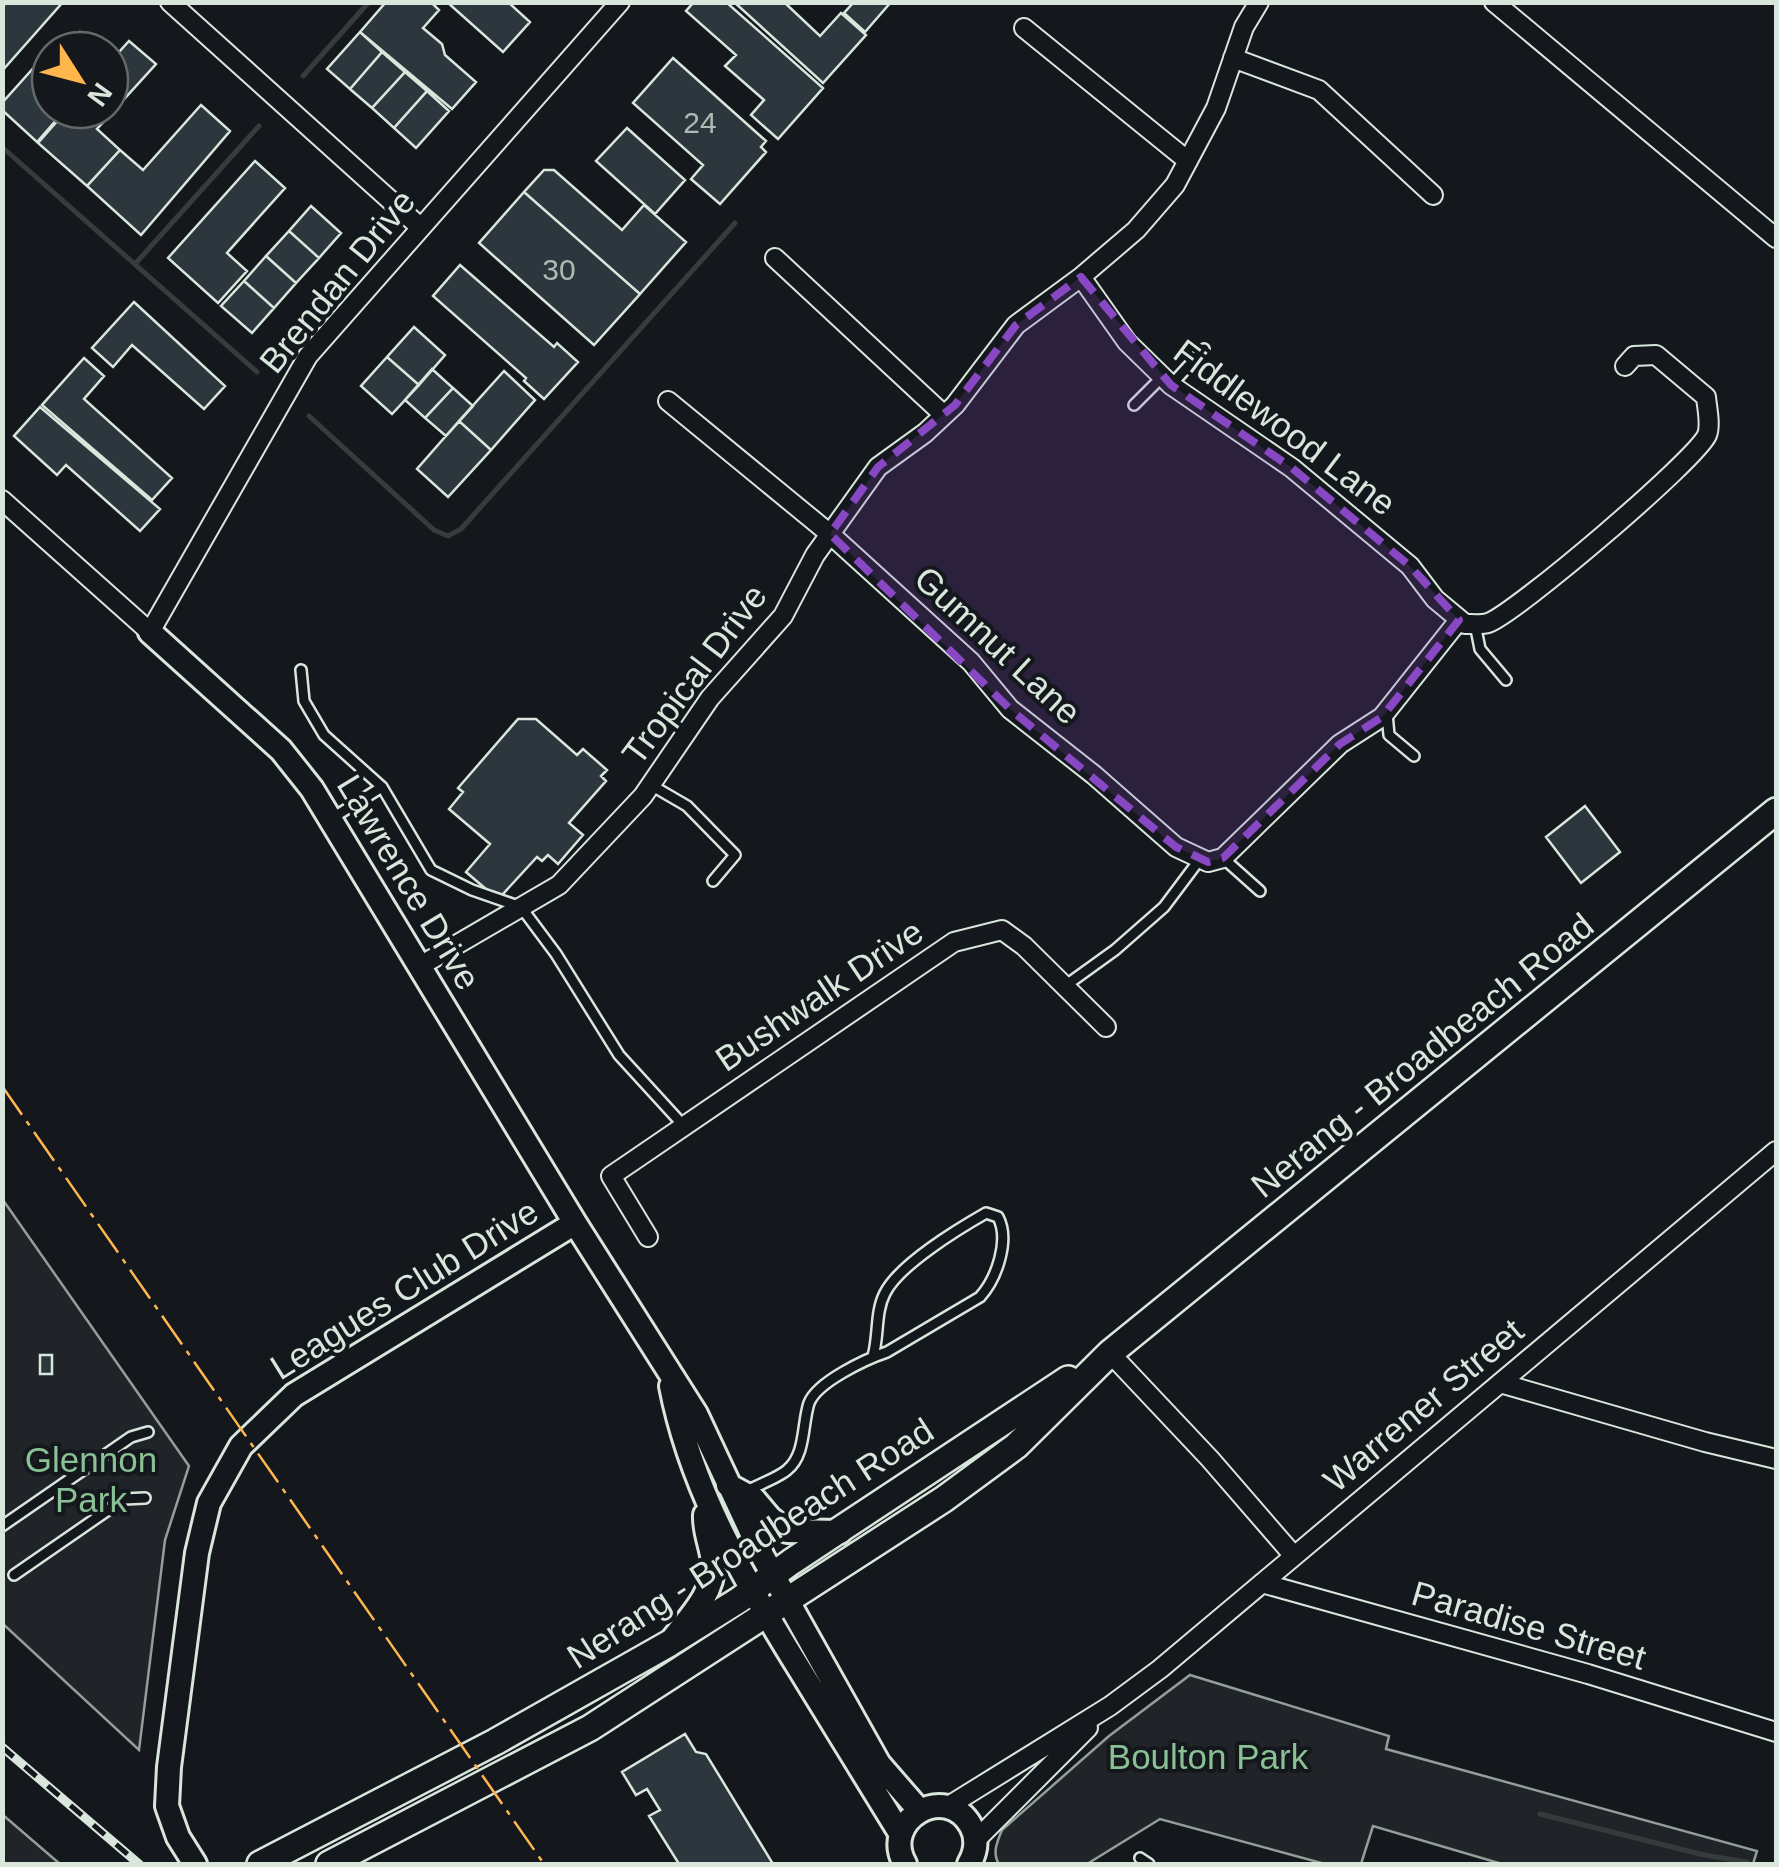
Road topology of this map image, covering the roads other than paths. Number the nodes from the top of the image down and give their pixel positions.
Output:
1 (170, 2) edge
2 (620, 2) edge
3 (1259, 2) edge
4 (1494, 2) edge
5 (1024, 28) dead end
6 (1233, 58) junction
7 (1188, 161) junction
8 (1432, 195) dead end
9 (420, 227) junction
10 (1776, 238) edge
11 (775, 258) dead end
12 (1081, 277) junction
13 (1204, 349) dead end
14 (1624, 366) dead end
15 (1166, 381) junction
16 (668, 401) dead end
17 (1134, 405) dead end
18 (944, 415) junction
19 (2, 500) edge
20 (830, 534) junction
21 (1467, 622) junction
22 (150, 632) junction
23 (301, 670) dead end
24 (1506, 680) dead end
25 (1386, 711) junction
26 (1414, 756) dead end
27 (651, 785) junction
28 (382, 787) junction
29 (1776, 811) edge
30 (331, 819) junction
31 (1201, 858) junction
32 (1224, 858) junction
33 (713, 881) dead end
34 (1260, 891) dead end
35 (521, 907) junction
36 (420, 966) junction
37 (1065, 986) junction
38 (1106, 1027) dead end
39 (683, 1126) junction
40 (1776, 1151) edge
41 (575, 1223) junction
42 (648, 1237) dead end
43 (1110, 1352) junction
44 (873, 1356) junction
45 (669, 1372) junction
46 (1500, 1382) junction
47 (148, 1432) dead end
48 (1776, 1459) edge
49 (735, 1490) junction
50 (706, 1497) junction
51 (145, 1498) dead end
52 (2, 1526) edge
53 (840, 1532) junction
54 (1294, 1556) junction
55 (14, 1575) dead end
56 (774, 1575) junction
57 (1262, 1583) junction
58 (751, 1592) junction
59 (789, 1600) junction
60 (766, 1615) junction
61 (670, 1643) junction
62 (1110, 1706) junction
63 (1776, 1732) edge
64 (948, 1807) junction
65 (919, 1810) junction
66 (897, 1852) edge
67 (975, 1855) edge
68 (195, 1864) edge
69 (260, 1864) edge
70 (329, 1864) edge

1 - 9 street
2 - 9 street, Brendan Drive
3 - 6 street, Tropical Drive
4 - 10 street
5 - 7 street
6 - 7 street, Tropical Drive
6 - 8 street
7 - 12 street, Tropical Drive
9 - 22 street, Brendan Drive
11 - 18 street
12 - 15 street, Fiddlewood Lane
12 - 18 street, Tropical Drive
13 - 15 lane
14 - 21 street
15 - 17 lane
15 - 21 street, Fiddlewood Lane
16 - 20 street, Gumnut Lane
18 - 20 street, Tropical Drive
19 - 22 street, Lawrence Drive
20 - 27 street, Tropical Drive
20 - 31 street, Gumnut Lane
21 - 24 lane
21 - 25 street
22 - 30 street, Lawrence Drive
23 - 28 lane
25 - 26 lane
25 - 32 street
27 - 33 lane
27 - 35 street, Tropical Drive
28 - 30 lane
28 - 35 lane
29 - 43 main road, Nerang - Broadbeach Road
30 - 36 street, Lawrence Drive
31 - 32 street
31 - 37 lane
32 - 34 lane
35 - 36 street, Tropical Drive
35 - 39 lane
36 - 41 street, Lawrence Drive
37 - 38 street, Bushwalk Drive
37 - 39 street, Bushwalk Drive
39 - 42 street, Bushwalk Drive
40 - 46 street, Warrener Street
41 - 45 street, Lawrence Drive
41 - 68 street, Leagues Club Drive
43 - 53 main road, Nerang - Broadbeach Road
43 - 54 street
43 - 59 main road, Nerang - Broadbeach Road
44 - 44 lane
44 - 49 lane
45 - 49 street, Lawrence Drive
45 - 50 street, Lawrence Drive
46 - 48 street
46 - 54 street, Warrener Street
47 - 52 lane
49 - 53 street
49 - 56 street, Lawrence Drive
50 - 58 street, Lawrence Drive
50 - 61 street
51 - 55 lane
53 - 56 main road, Nerang - Broadbeach Road
54 - 57 street, Warrener Street
56 - 58 main road, Nerang - Broadbeach Road
56 - 59 street, Lawrence Drive
57 - 62 street, Warrener Street
57 - 63 street, Paradise Street
58 - 60 street, Lawrence Drive
58 - 61 main road, Nerang - Broadbeach Road
59 - 60 main road, Nerang - Broadbeach Road
59 - 65 street, Lawrence Drive
60 - 66 street, Lawrence Drive
60 - 70 main road, Nerang - Broadbeach Road
61 - 69 main road, Nerang - Broadbeach Road
62 - 64 street, Warrener Street
62 - 67 street, Warrener Street
64 - 65 street
64 - 67 street
65 - 66 street

